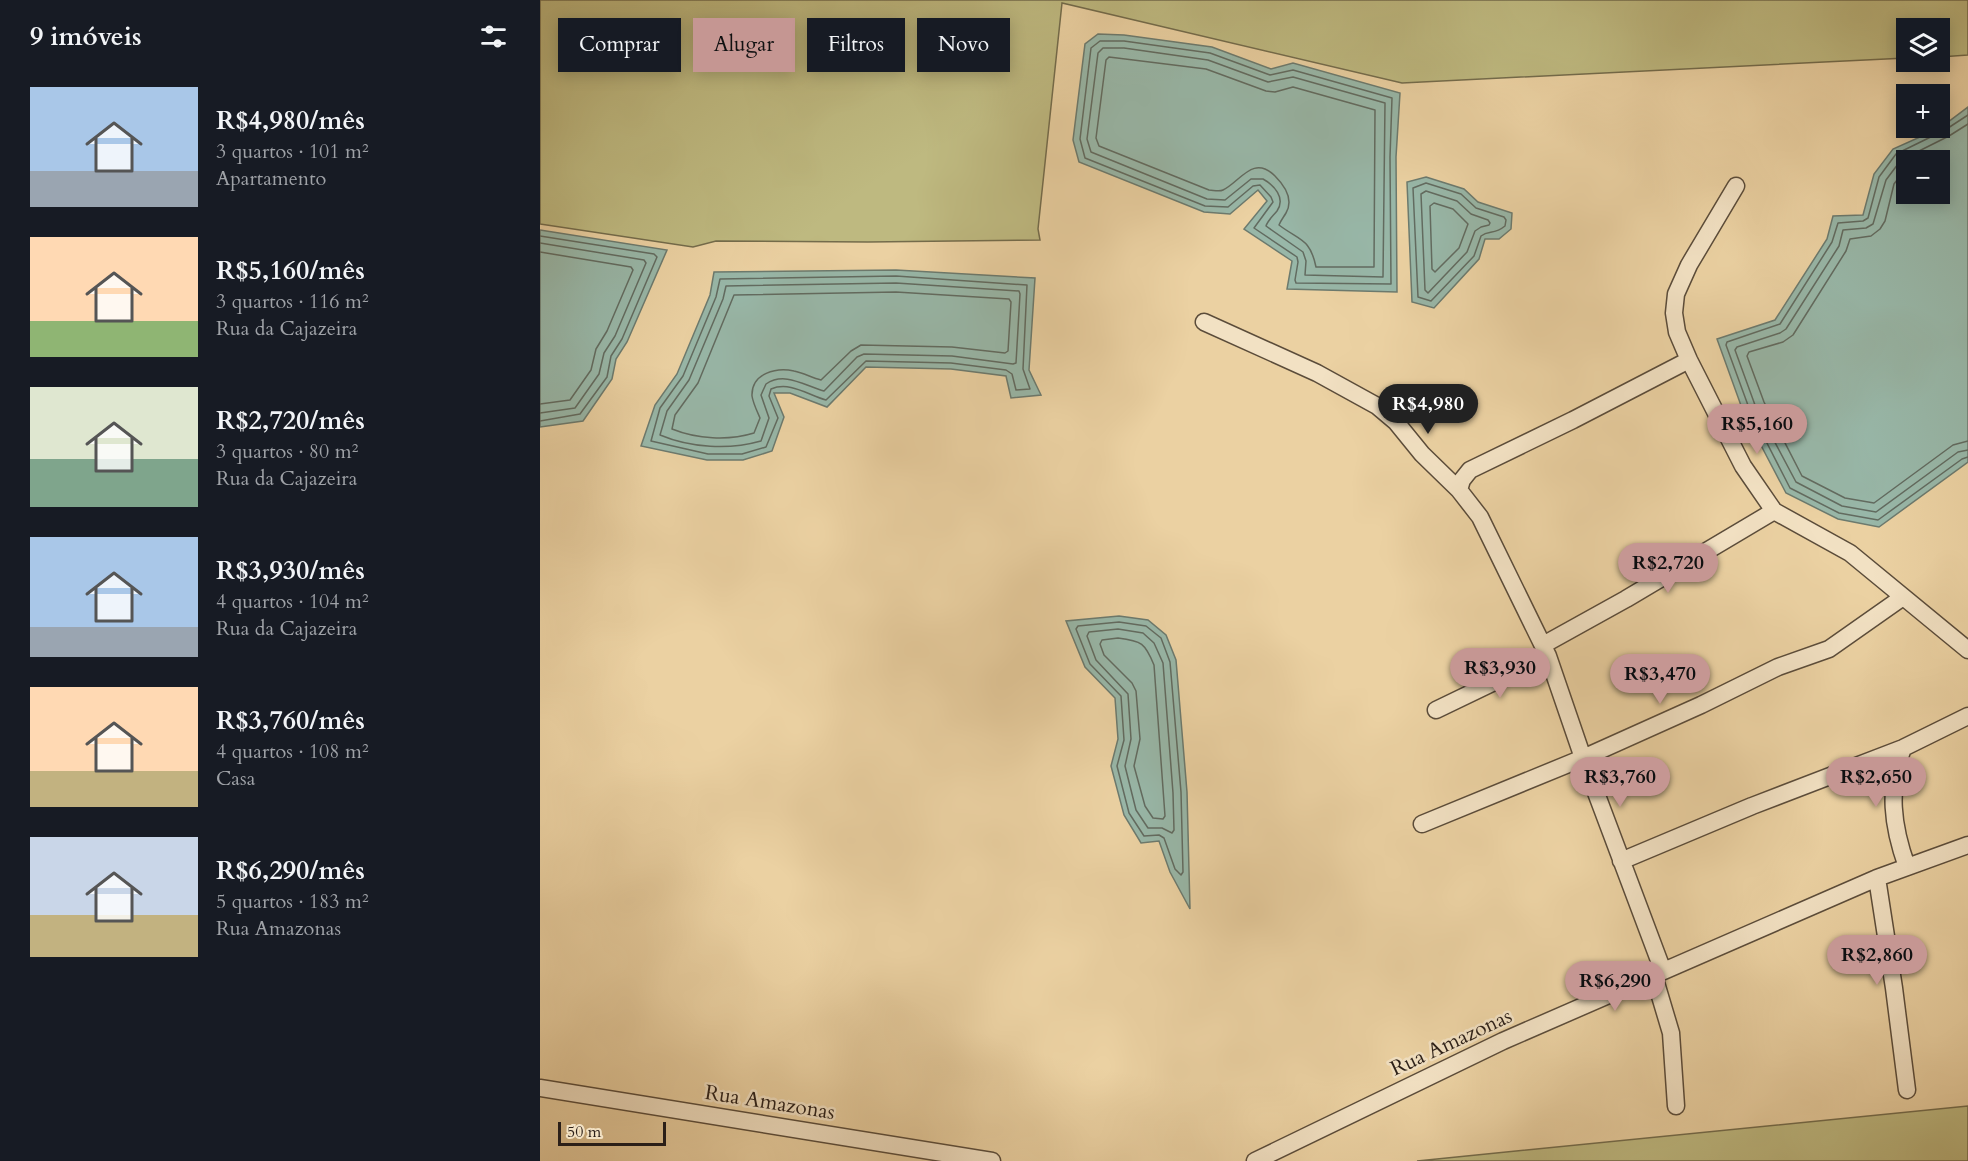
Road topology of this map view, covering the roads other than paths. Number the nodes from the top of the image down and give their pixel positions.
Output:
1 (1736, 186) dead end
2 (1204, 322) dead end
3 (1689, 360) junction
4 (1459, 490) junction
5 (1774, 511) junction
6 (1903, 597) junction
7 (1546, 650) junction
8 (1968, 650) edge
9 (1436, 711) dead end
10 (1968, 716) edge
11 (1903, 748) junction
12 (1583, 758) junction
13 (1422, 824) dead end
14 (1968, 845) edge
15 (1621, 861) junction
16 (1907, 867) junction
17 (1876, 878) junction
18 (1659, 974) junction
19 (540, 1088) edge
20 (1907, 1090) dead end
21 (1676, 1106) dead end
22 (992, 1161) edge
23 (1255, 1161) edge

1 - 3 street
2 - 4 street
3 - 4 street
3 - 5 street
4 - 7 street
5 - 6 street
5 - 7 street
6 - 8 street
6 - 12 street
7 - 9 street
7 - 12 street
10 - 11 street
11 - 15 street
11 - 16 street
12 - 13 street
12 - 15 street
14 - 16 street, Rua Amazonas
15 - 18 street
16 - 17 street, Rua Amazonas
17 - 18 street, Rua Amazonas
17 - 20 street
18 - 21 street
18 - 23 street, Rua Amazonas
19 - 22 street, Rua Amazonas

